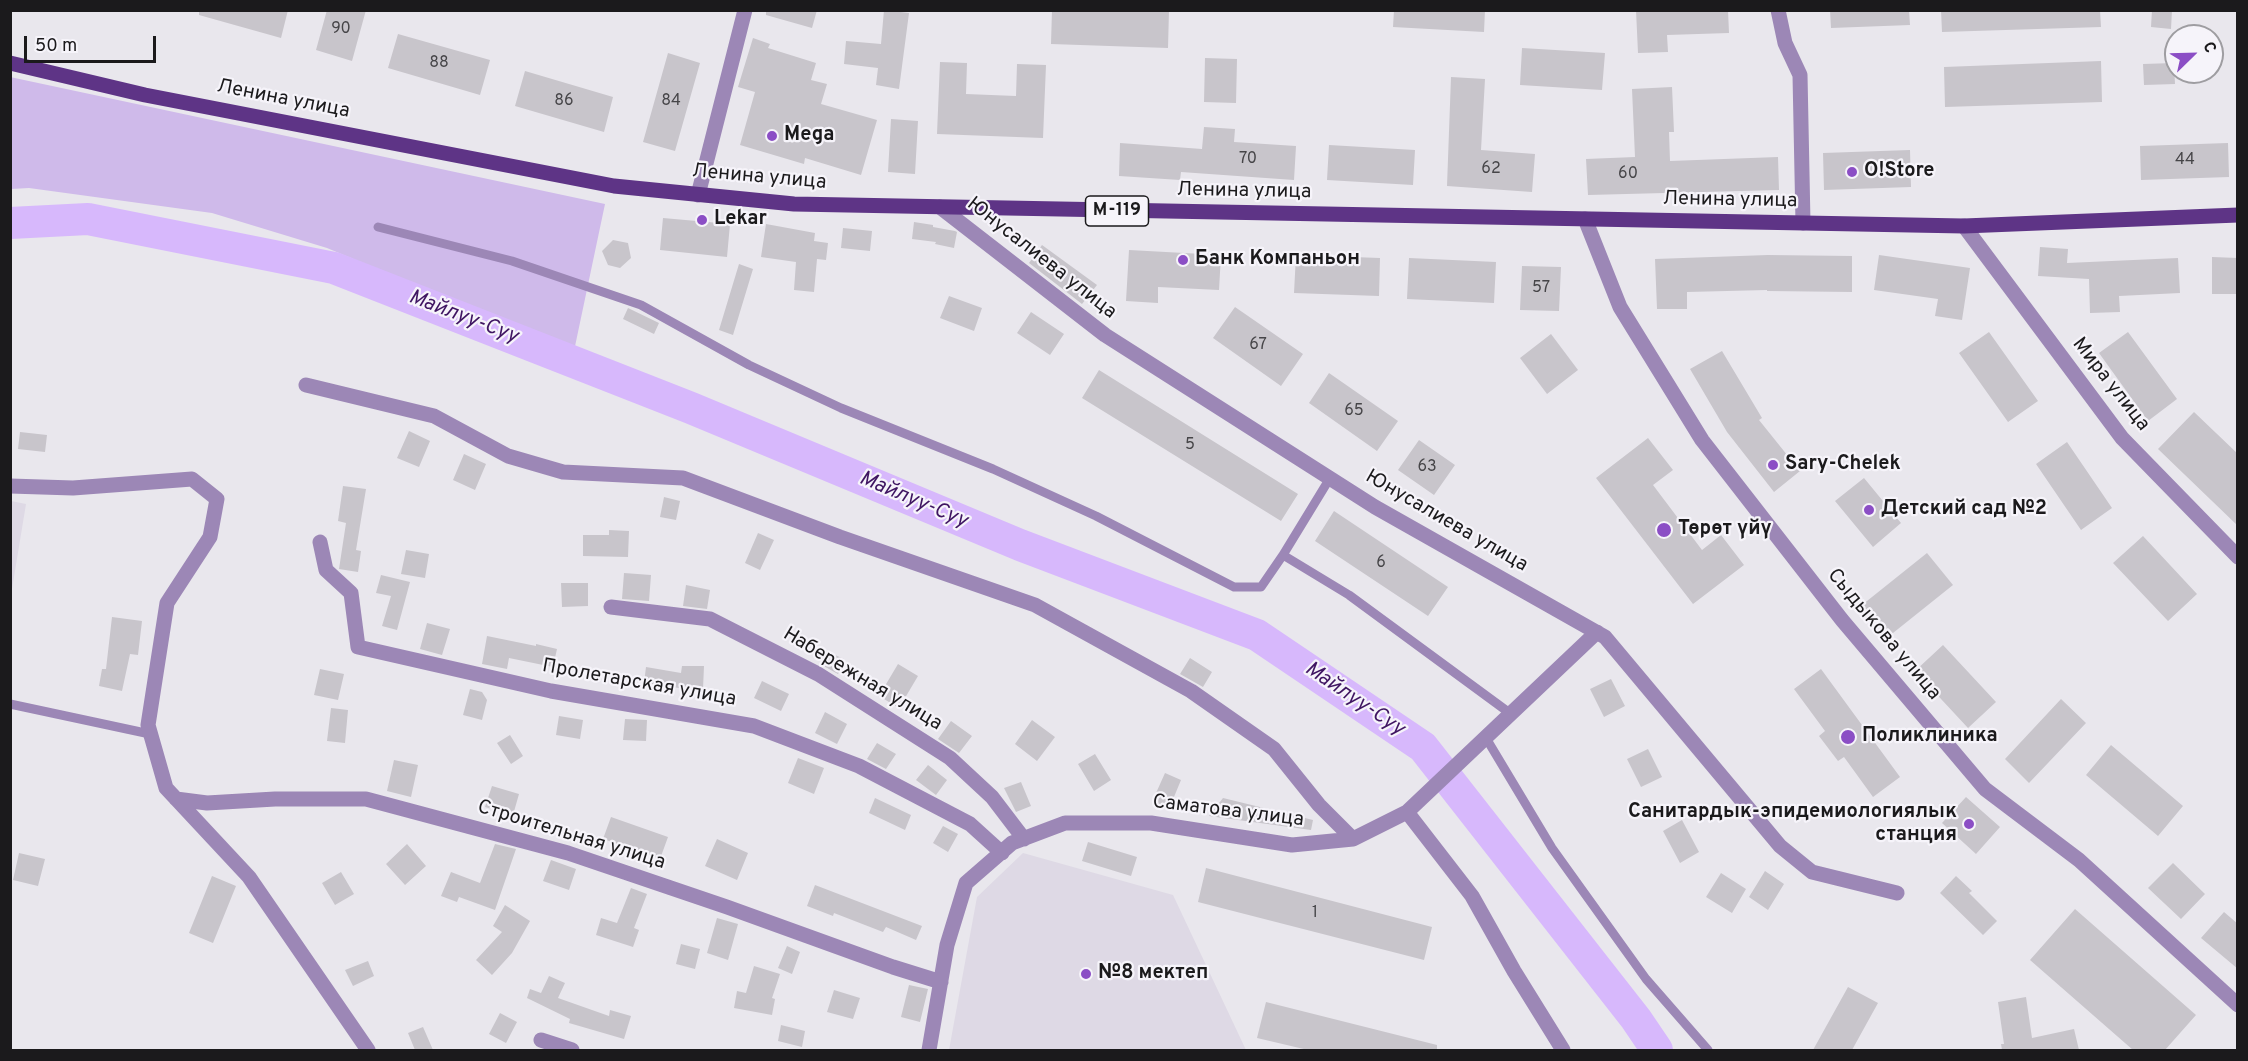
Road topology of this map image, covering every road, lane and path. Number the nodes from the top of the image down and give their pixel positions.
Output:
1 (745, 10) edge
2 (1778, 10) edge
3 (10, 63) edge
4 (698, 195) junction
5 (940, 207) junction
6 (2238, 215) edge
7 (1585, 219) junction
8 (1803, 223) junction
9 (1964, 226) junction
10 (378, 227) dead end
11 (306, 385) dead end
12 (1330, 478) junction
13 (10, 486) edge
14 (320, 542) dead end
15 (1283, 555) junction
16 (2238, 557) edge
17 (611, 607) dead end
18 (1597, 632) junction
19 (10, 704) edge
20 (1511, 714) junction
21 (150, 734) junction
22 (1486, 738) junction
23 (176, 799) junction
24 (1407, 812) junction
25 (1024, 839) junction
26 (1353, 839) junction
27 (1002, 853) junction
28 (1897, 893) dead end
29 (941, 982) junction
30 (2238, 1005) edge
31 (541, 1040) dead end
32 (368, 1050) edge
33 (572, 1050) edge
34 (929, 1050) edge
35 (1563, 1050) edge
36 (1708, 1050) edge

1 - 4 street
2 - 8 street
3 - 4 main road, Ленина улица / М-119
4 - 5 main road, Ленина улица / М-119
5 - 7 main road, Ленина улица / М-119
5 - 12 street, Юнусалиева улица
6 - 9 main road, Ленина улица / М-119
7 - 8 main road, Ленина улица / М-119
7 - 30 street, Сыдыкова улица
8 - 9 main road, Ленина улица / М-119
9 - 16 street, Мира улица
10 - 15 lane
11 - 26 street
12 - 15 lane
12 - 18 street, Юнусалиева улица
13 - 21 street
14 - 27 street, Пролетарская улица
15 - 20 lane
17 - 25 street, Набережная улица
18 - 20 street, Саматова улица
18 - 28 street, Юнусалиева улица
19 - 21 lane
20 - 22 street, Саматова улица
21 - 23 street
22 - 24 street, Саматова улица
22 - 36 lane
23 - 29 street, Строительная улица
23 - 32 street
24 - 26 street, Саматова улица
24 - 35 street
25 - 26 street, Саматова улица
25 - 27 street, Саматова улица
27 - 29 street, Саматова улица
29 - 34 street, Саматова улица
31 - 33 street

